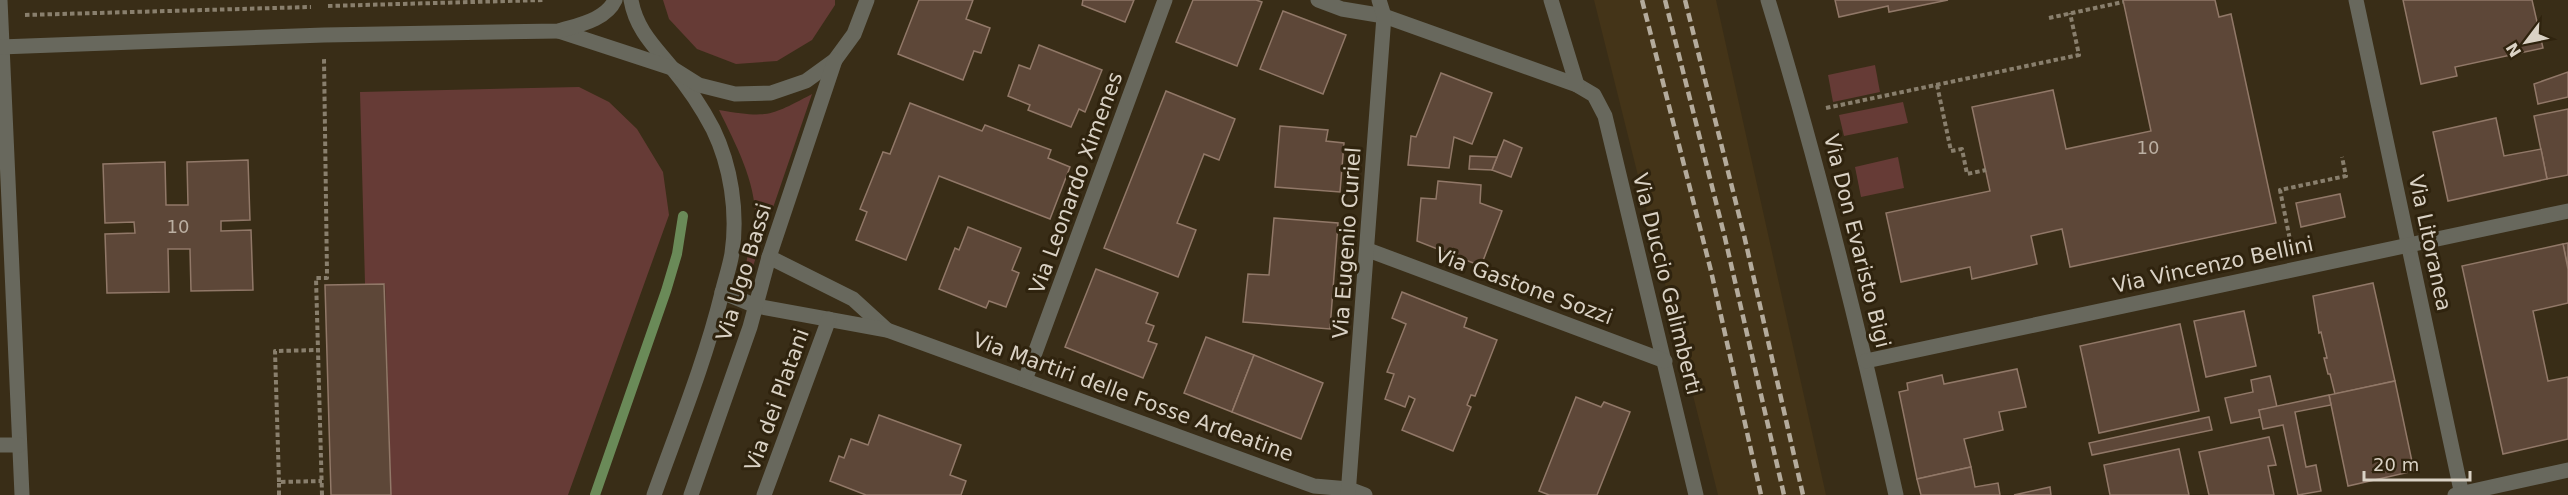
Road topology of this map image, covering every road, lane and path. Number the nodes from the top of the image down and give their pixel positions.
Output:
1 (0, 0) edge
2 (543, 0) edge
3 (615, 0) edge
4 (631, 0) edge
5 (867, 0) edge
6 (1166, 0) edge
7 (1318, 0) edge
8 (1379, 0) edge
9 (1551, 0) edge
10 (1768, 0) edge
11 (2356, 0) edge
12 (2112, 2) edge
13 (2123, 2) edge
14 (362, 3) edge
15 (315, 6) dead end
16 (327, 6) dead end
17 (2070, 13) junction
18 (0, 16) edge
19 (1384, 16) junction
20 (2049, 18) dead end
21 (560, 31) junction
22 (324, 35) junction
23 (1, 47) edge
24 (835, 60) junction
25 (672, 68) junction
26 (1936, 85) junction
27 (1581, 87) junction
28 (1802, 113) junction
29 (2342, 157) dead end
30 (1986, 170) dead end
31 (2568, 211) edge
32 (2409, 245) junction
33 (1368, 250) junction
34 (769, 257) junction
35 (2296, 269) junction
36 (722, 292) junction
37 (756, 306) junction
38 (829, 318) junction
39 (887, 330) junction
40 (318, 350) junction
41 (1866, 361) junction
42 (1665, 362) junction
43 (1025, 380) junction
44 (20, 445) junction
45 (0, 446) edge
46 (2568, 471) edge
47 (322, 481) junction
48 (279, 482) junction
49 (1348, 492) edge
50 (22, 495) edge
51 (279, 495) edge
52 (322, 495) edge
53 (654, 495) edge
54 (691, 495) edge
55 (764, 495) edge
56 (1365, 495) edge
57 (1696, 495) edge
58 (1896, 495) edge
59 (2459, 495) edge

1 - 18 street
2 - 14 path
3 - 21 street
4 - 25 street, Via Ugo Bassi
5 - 24 street, Via Ugo Bassi
6 - 43 street, Via Leonardo Ximenes
7 - 19 street
8 - 19 street, Via Eugenio Curiel
9 - 27 street, Via Duccio Galimberti
10 - 28 street, Via Don Evaristo Bigi
11 - 32 street, Via Litoranea
12 - 13 path
12 - 17 path
14 - 16 path
15 - 18 path
17 - 20 path
17 - 26 path
18 - 23 street
19 - 27 street
19 - 33 street, Via Eugenio Curiel
21 - 22 street
21 - 25 street
22 - 23 street
22 - 40 path
23 - 44 street
24 - 25 street, Via Ugo Bassi
24 - 34 street, Via Ugo Bassi
25 - 36 street, Via Ugo Bassi
26 - 28 path
26 - 30 path
27 - 42 street, Via Duccio Galimberti
28 - 41 street, Via Don Evaristo Bigi
29 - 35 path
31 - 32 street, Via Vincenzo Bellini
32 - 35 street, Via Vincenzo Bellini
32 - 59 street, Via Litoranea
33 - 42 street, Via Gastone Sozzi
33 - 49 street, Via Eugenio Curiel
34 - 37 street, Via Ugo Bassi
34 - 39 street, Via Martiri delle Fosse Ardeatine
35 - 41 street, Via Vincenzo Bellini
36 - 37 street, Via Martiri delle Fosse Ardeatine
36 - 53 street, Via Ugo Bassi
37 - 38 street, Via Martiri delle Fosse Ardeatine
37 - 54 street, Via Ugo Bassi
38 - 39 street, Via Martiri delle Fosse Ardeatine
38 - 55 street, Via dei Platani
39 - 43 street, Via Martiri delle Fosse Ardeatine
40 - 47 path
40 - 48 path
41 - 58 street, Via Don Evaristo Bigi
42 - 57 street, Via Duccio Galimberti
43 - 49 street, Via Martiri delle Fosse Ardeatine
44 - 45 street
44 - 50 street
46 - 59 street
47 - 48 path
47 - 52 path
48 - 51 path
49 - 56 street, Via Martiri delle Fosse Ardeatine

